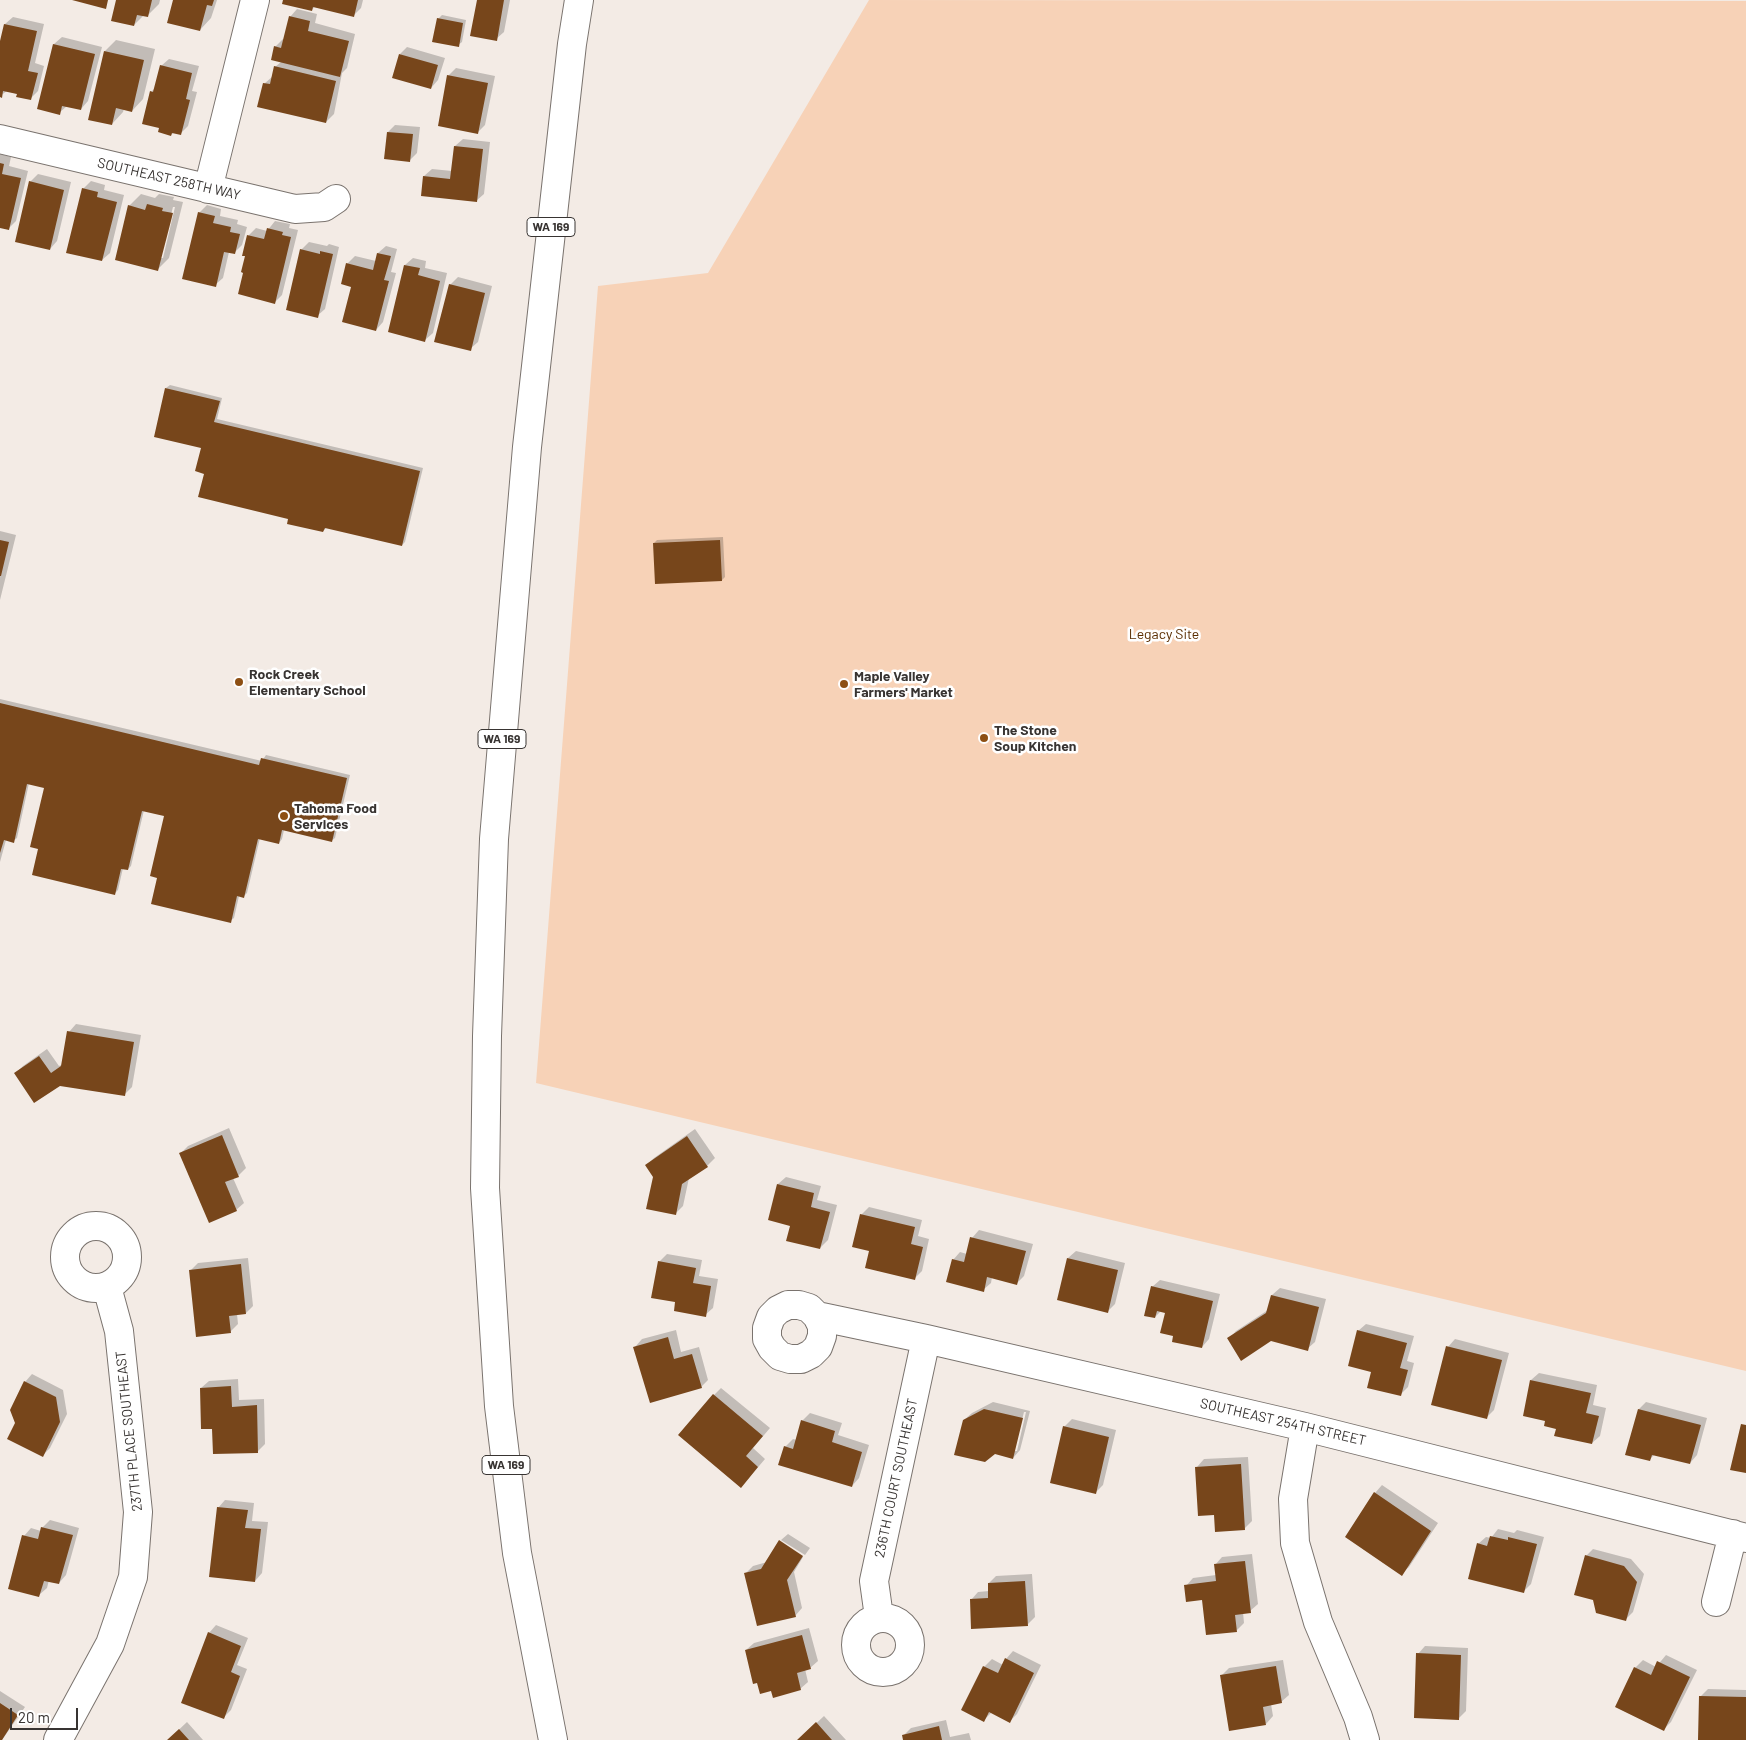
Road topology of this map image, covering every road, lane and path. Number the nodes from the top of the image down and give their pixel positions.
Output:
1 (255, 0) edge
2 (579, 0) edge
3 (0, 139) edge
4 (208, 189) junction
5 (336, 199) dead end
6 (108, 1287) dead end
7 (817, 1316) dead end
8 (926, 1339) junction
9 (1305, 1427) junction
10 (1740, 1536) edge
11 (1716, 1602) dead end
12 (879, 1618) dead end
13 (58, 1740) edge
14 (553, 1740) edge
15 (1366, 1740) edge

1 - 4 street
2 - 14 street, WA 169
3 - 4 street, SOUTHEAST 258TH WAY
4 - 5 street, SOUTHEAST 258TH WAY
6 - 13 street, 237TH PLACE SOUTHEAST
7 - 8 street, SOUTHEAST 254TH STREET
8 - 9 street, SOUTHEAST 254TH STREET
8 - 12 street, 236TH COURT SOUTHEAST
9 - 10 street, SOUTHEAST 254TH STREET
9 - 15 street
10 - 11 street

